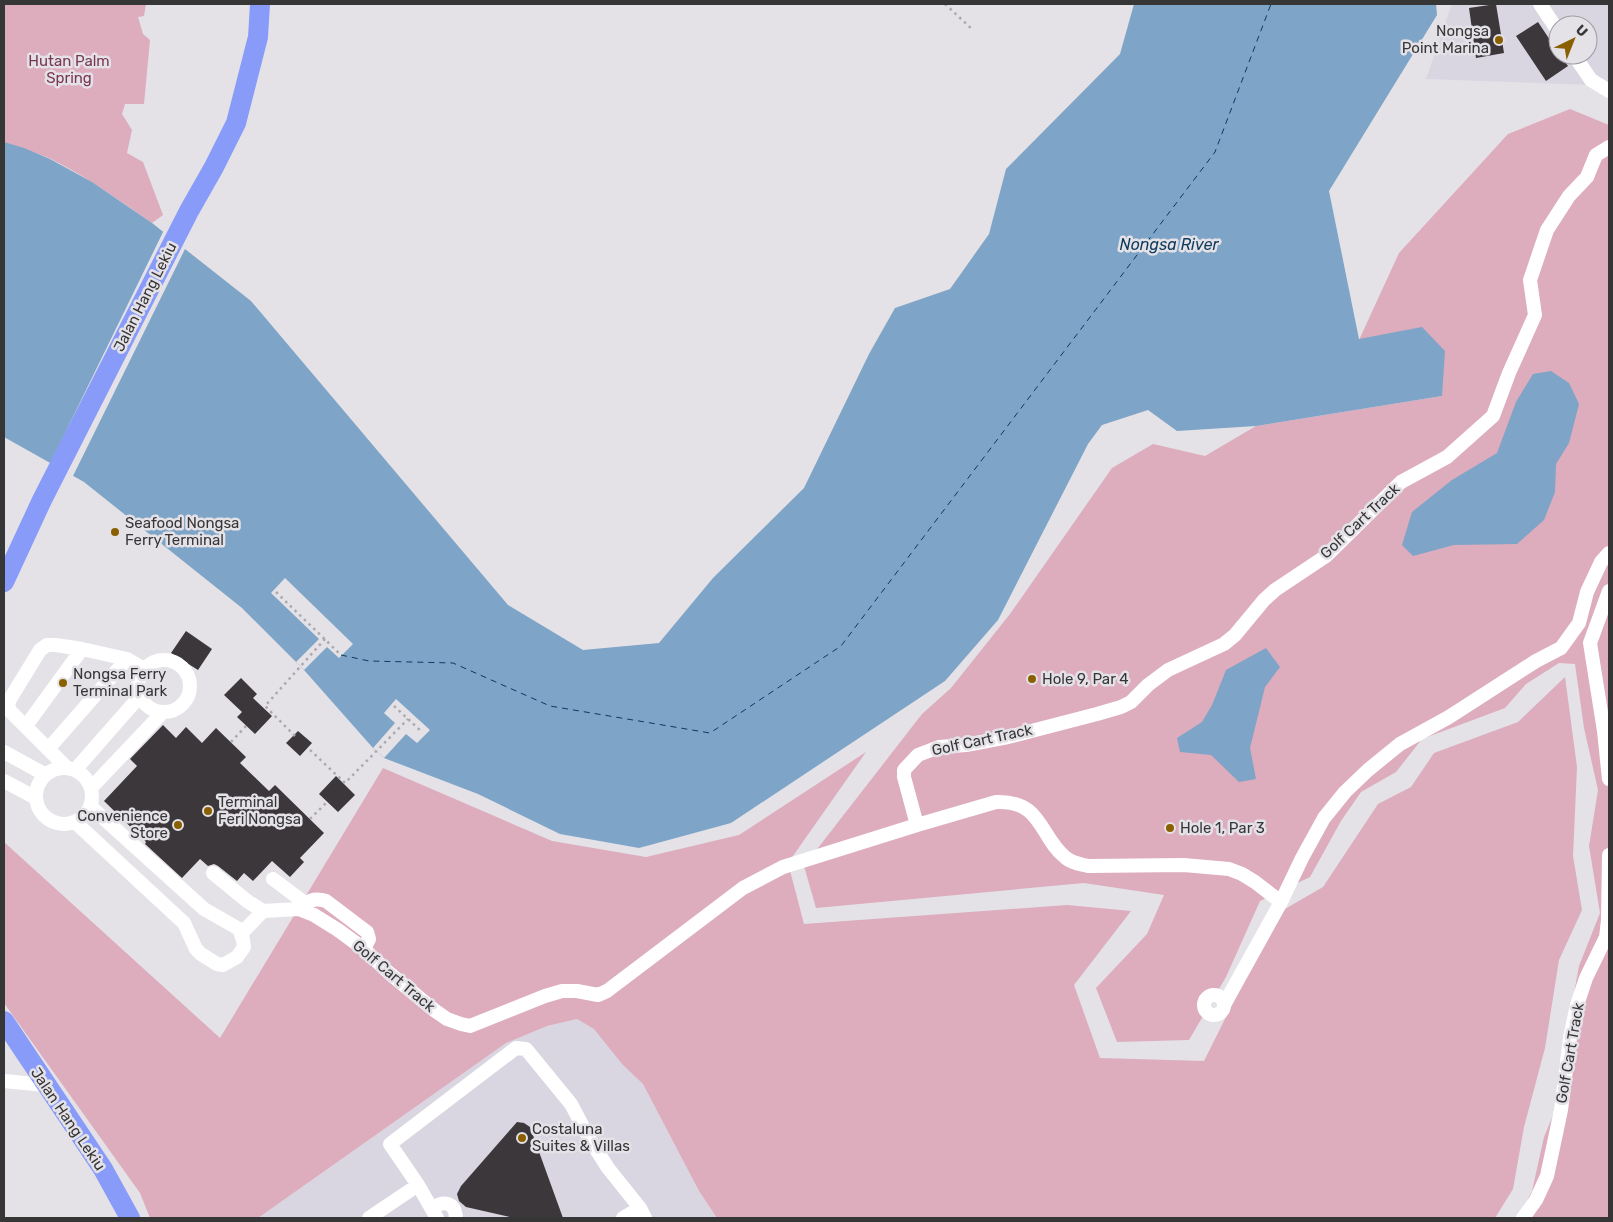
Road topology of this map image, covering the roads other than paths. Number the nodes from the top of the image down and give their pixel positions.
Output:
1 (260, 4) edge
2 (1540, 4) edge
3 (1548, 16) edge
4 (1581, 65) edge
5 (1609, 91) edge
6 (1609, 147) edge
7 (1609, 552) edge
8 (4, 582) edge
9 (1609, 591) edge
10 (82, 649) junction
11 (127, 659) junction
12 (144, 669) junction
13 (140, 696) junction
14 (163, 712) junction
15 (26, 726) junction
16 (49, 748) junction
17 (4, 752) edge
18 (72, 769) junction
19 (46, 775) junction
20 (1609, 779) edge
21 (4, 780) edge
22 (91, 788) junction
23 (36, 798) junction
24 (90, 806) junction
25 (75, 822) junction
26 (917, 825) junction
27 (1609, 856) edge
28 (213, 873) dead end
29 (273, 879) dead end
30 (1281, 902) junction
31 (302, 906) junction
32 (263, 911) junction
33 (242, 933) junction
34 (1224, 1004) dead end
35 (4, 1021) edge
36 (4, 1081) edge
37 (45, 1085) junction
38 (418, 1185) junction
39 (435, 1213) edge
40 (643, 1213) edge
41 (130, 1218) edge
42 (370, 1218) edge
43 (456, 1218) edge
44 (623, 1218) edge
45 (1523, 1218) edge

1 - 8 highway, Jalan Hang Lekiu
2 - 3 lane
4 - 5 lane
6 - 26 lane, Golf Cart Track
7 - 30 lane
9 - 20 lane
10 - 11 lane
10 - 15 lane
10 - 15 lane
11 - 12 lane
11 - 16 lane
12 - 13 lane
12 - 14 lane
13 - 14 lane
13 - 18 lane
14 - 22 lane
15 - 16 lane
16 - 18 lane
17 - 19 lane
18 - 19 lane
18 - 22 lane
19 - 23 lane
21 - 23 lane
22 - 24 lane
23 - 25 lane
24 - 25 lane
24 - 33 lane
25 - 33 lane
26 - 30 lane
26 - 31 lane, Golf Cart Track
27 - 45 lane, Golf Cart Track
28 - 32 lane
29 - 31 lane
30 - 34 lane
31 - 32 lane, Golf Cart Track
32 - 33 lane
35 - 37 highway, Jalan Hang Lekiu
36 - 37 lane
37 - 41 highway, Jalan Hang Lekiu
38 - 39 lane
38 - 40 lane
38 - 42 lane
39 - 43 lane
40 - 44 lane

